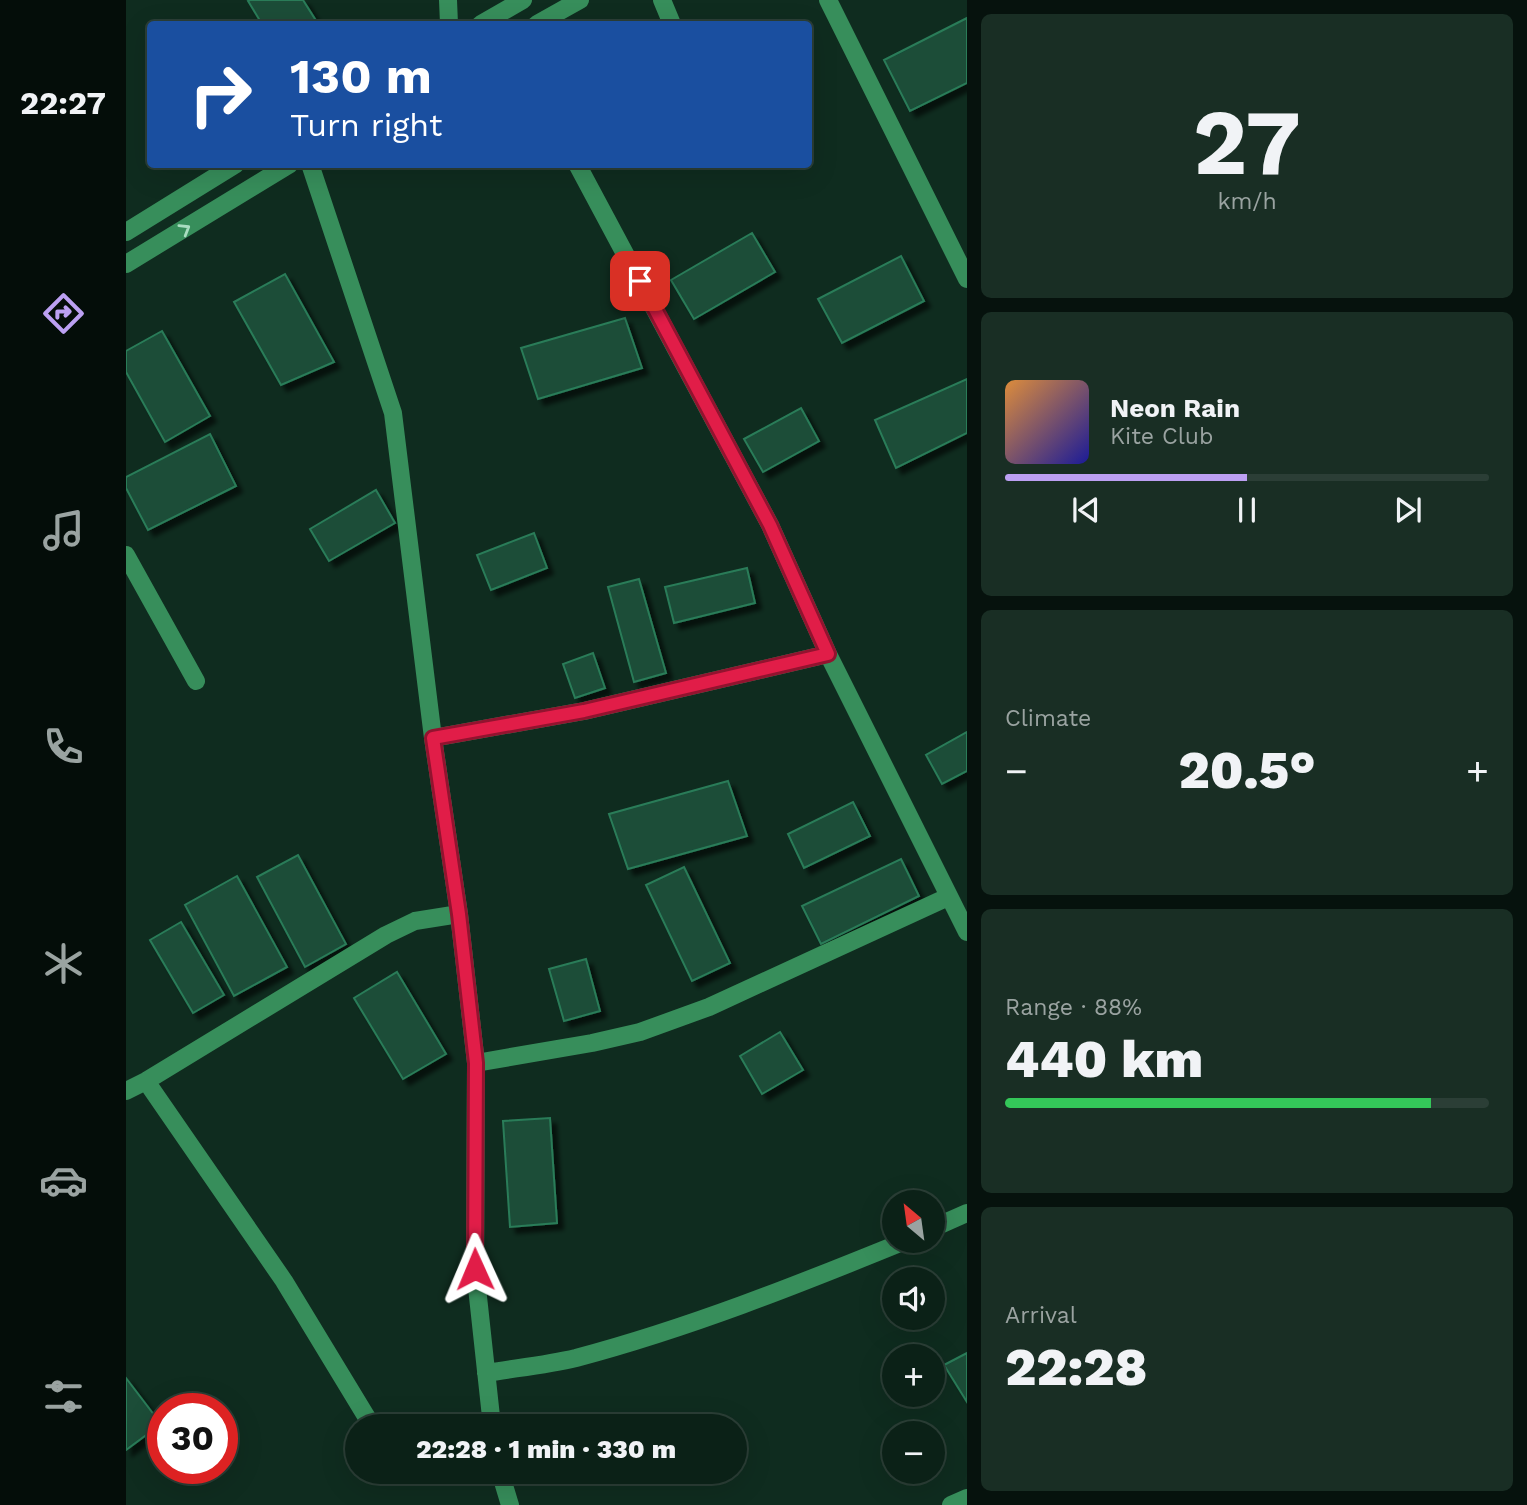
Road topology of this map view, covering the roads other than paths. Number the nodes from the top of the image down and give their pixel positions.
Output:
1 (448, 0) edge
2 (523, 0) edge
3 (580, 0) edge
4 (663, 0) edge
5 (828, 0) edge
6 (449, 21) edge
7 (486, 21) edge
8 (550, 21) edge
9 (670, 21) edge
10 (230, 168) edge
11 (283, 168) edge
12 (311, 168) edge
13 (579, 168) edge
14 (126, 232) edge
15 (126, 264) edge
16 (967, 279) edge
17 (126, 555) edge
18 (828, 654) junction
19 (196, 681) dead end
20 (433, 738) junction
21 (948, 897) junction
22 (459, 914) junction
23 (967, 932) edge
24 (476, 1063) junction
25 (146, 1081) junction
26 (126, 1091) edge
27 (967, 1213) edge
28 (945, 1223) edge
29 (882, 1250) edge
30 (486, 1373) junction
31 (365, 1414) edge
32 (491, 1414) edge
33 (504, 1484) edge
34 (967, 1498) edge
35 (510, 1505) edge
36 (951, 1505) edge

1 - 6 street
2 - 7 street
3 - 8 street
4 - 9 street
5 - 16 street
10 - 14 street
15 -> 11 street
12 - 20 street
13 - 18 street
17 - 19 street
18 - 20 street
18 - 21 street
20 - 22 street
21 - 23 street
21 - 24 street
22 - 24 street
22 - 25 street
24 - 30 street
25 - 26 street
25 - 31 street
27 - 28 street
29 - 30 street
30 - 32 street
33 - 35 street
34 - 36 street

